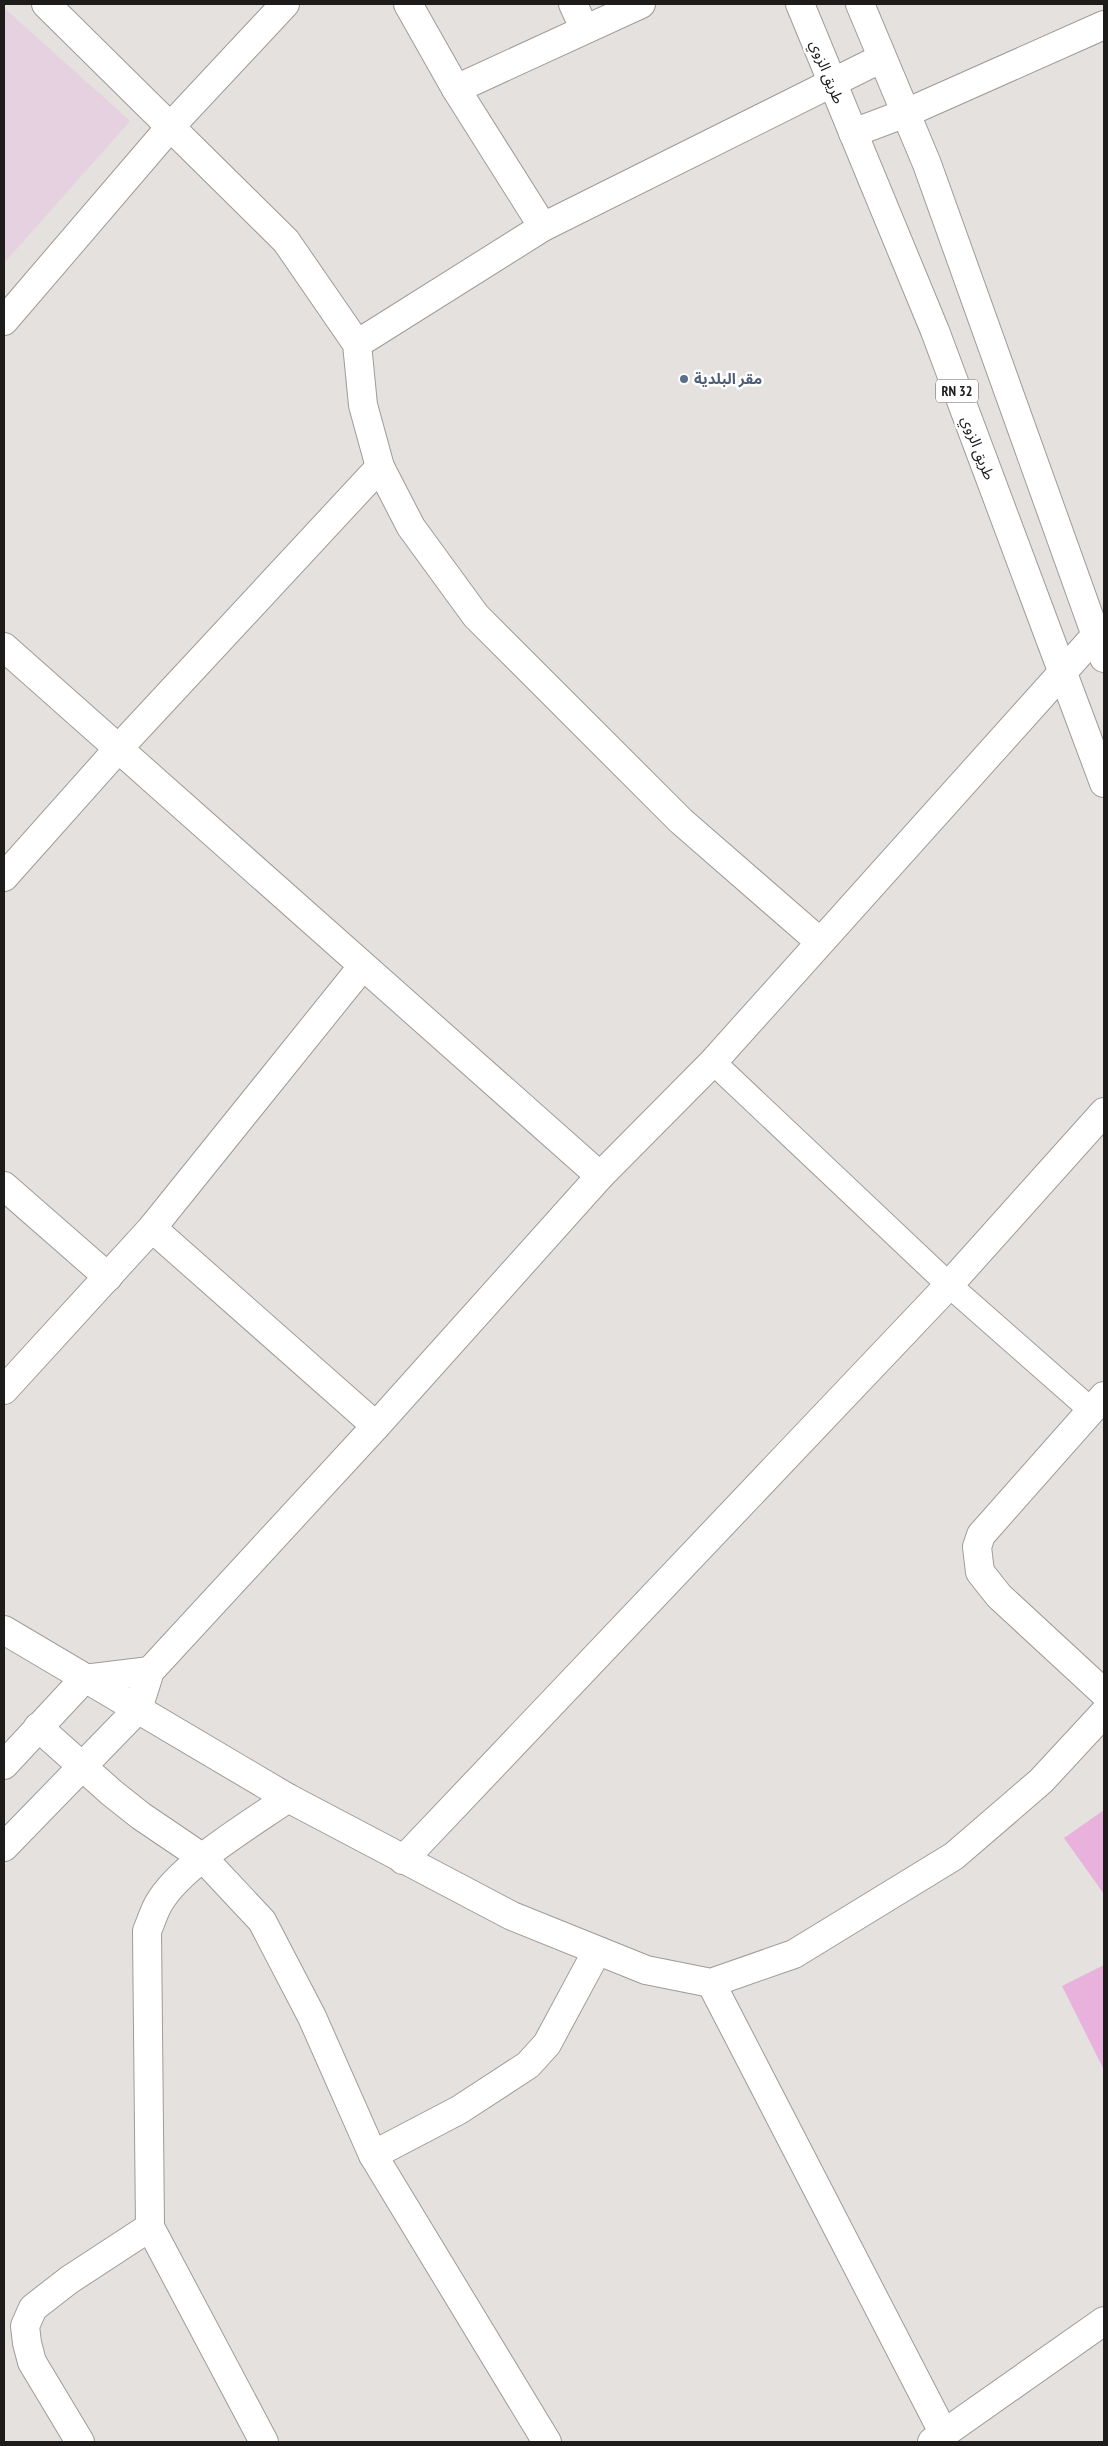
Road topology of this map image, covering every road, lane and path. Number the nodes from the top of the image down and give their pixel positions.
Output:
1 (46, 4) edge
2 (285, 4) edge
3 (408, 4) edge
4 (573, 4) edge
5 (641, 4) edge
6 (800, 4) edge
7 (860, 4) edge
8 (1104, 25) edge
9 (584, 28) junction
10 (882, 58) junction
11 (831, 82) junction
12 (456, 89) junction
13 (906, 113) junction
14 (171, 126) junction
15 (853, 133) junction
16 (543, 227) junction
17 (4, 321) edge
18 (356, 344) junction
19 (380, 467) junction
20 (1100, 646) edge
21 (4, 647) edge
22 (1062, 672) junction
23 (1097, 740) edge
24 (118, 749) junction
25 (1104, 783) edge
26 (4, 877) edge
27 (820, 942) junction
28 (362, 967) junction
29 (713, 1062) junction
30 (1104, 1112) edge
31 (600, 1176) junction
32 (4, 1186) edge
33 (152, 1228) junction
34 (108, 1277) junction
35 (949, 1285) junction
36 (4, 1390) edge
37 (1098, 1403) edge
38 (376, 1426) junction
39 (4, 1630) edge
40 (150, 1671) junction
41 (84, 1680) junction
42 (1104, 1693) edge
43 (138, 1709) junction
44 (1104, 1713) edge
45 (38, 1727) junction
46 (4, 1764) edge
47 (81, 1766) junction
48 (288, 1798) junction
49 (4, 1847) edge
50 (203, 1858) junction
51 (403, 1860) junction
52 (597, 1951) junction
53 (711, 1983) junction
54 (373, 2155) junction
55 (150, 2227) junction
56 (1104, 2321) edge
57 (938, 2438) edge
58 (80, 2442) edge
59 (264, 2442) edge
60 (547, 2442) edge

1 - 14 street
2 - 14 street
3 - 12 street
4 - 9 street
5 - 9 street
6 - 11 street, طريق الزوي / RN 32
7 - 10 street
8 - 13 street
9 - 12 street
10 - 11 street
10 - 13 street
11 - 15 street, طريق الزوي / RN 32
11 - 16 street
12 - 16 street
13 - 15 street
13 - 20 street
14 - 17 street
14 - 18 street
15 - 22 street, طريق الزوي / RN 32
16 - 18 street
18 - 19 street
19 - 24 street
19 - 27 street
20 - 22 street
21 - 24 street
22 - 23 street, طريق الزوي / RN 32
22 - 27 street
23 - 25 street, طريق الزوي / RN 32
24 - 26 street
24 - 28 street
27 - 29 street
28 - 31 street
28 - 33 street
29 - 31 street
29 - 35 lane
30 - 35 street
31 - 38 street
32 - 34 street
33 - 34 street
33 - 38 street
34 - 36 street
35 - 37 lane
35 - 51 street
37 - 42 street
38 - 40 street
39 - 41 street
40 - 41 street
40 - 43 street
41 - 43 street
41 - 45 street
43 - 47 street
43 - 48 street
44 - 53 street
45 - 46 street
45 - 47 street
47 - 49 street
47 - 50 street
48 - 50 street
48 - 51 street
50 - 54 street
50 - 55 street
51 - 52 street
52 - 53 street
52 - 54 street
53 - 57 street
54 - 60 street
55 - 58 street
55 - 59 street
56 - 57 street

